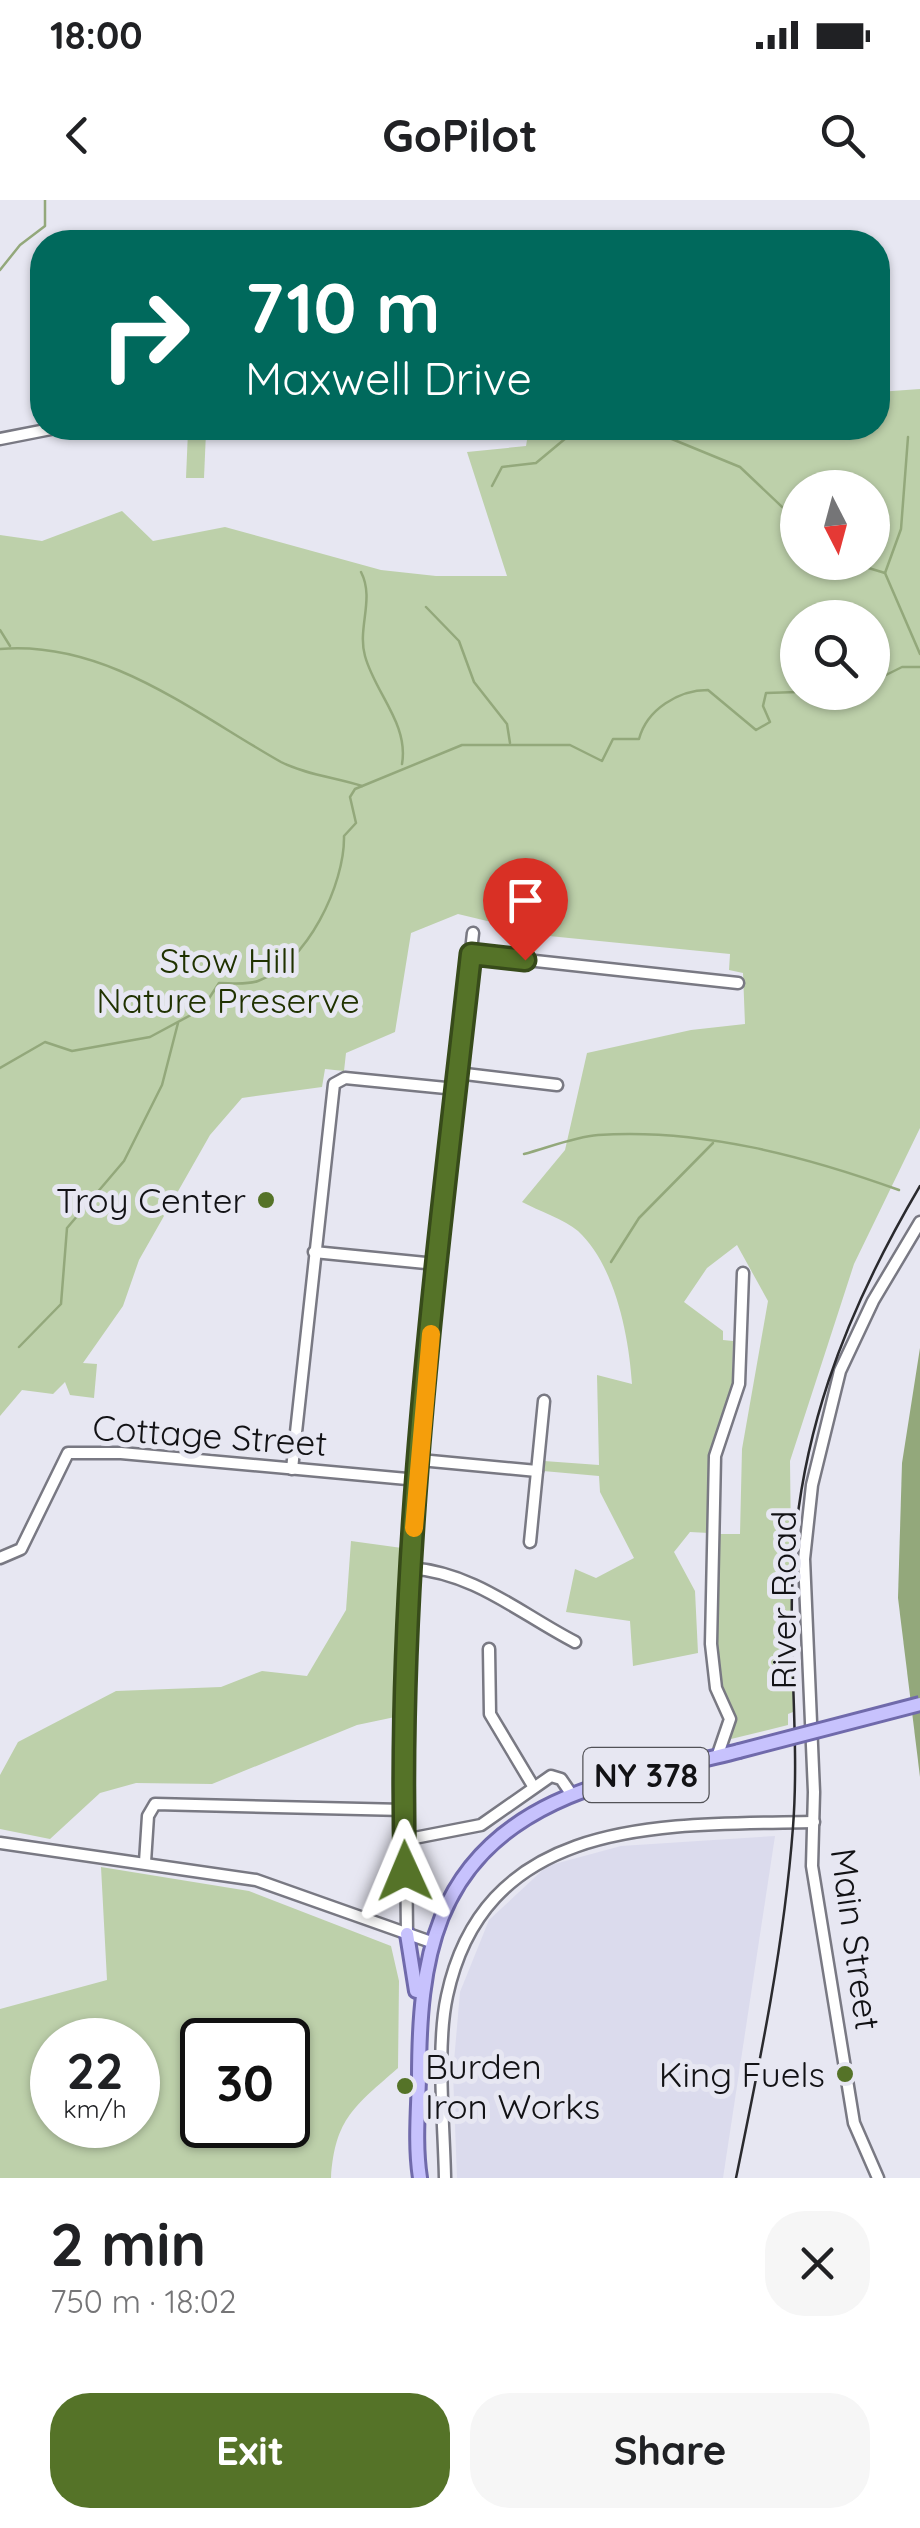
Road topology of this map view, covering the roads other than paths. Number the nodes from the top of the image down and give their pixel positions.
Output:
1 (30, 433) edge
2 (0, 438) edge
3 (473, 933) dead end
4 (471, 954) junction
5 (738, 983) dead end
6 (458, 1073) junction
7 (557, 1085) dead end
8 (456, 1090) junction
9 (920, 1222) edge
10 (314, 1252) junction
11 (436, 1264) junction
12 (744, 1274) dead end
13 (544, 1402) dead end
14 (420, 1460) junction
15 (292, 1468) junction
16 (537, 1471) junction
17 (418, 1480) junction
18 (530, 1542) dead end
19 (0, 1558) edge
20 (410, 1568) junction
21 (575, 1642) dead end
22 (489, 1649) dead end
23 (920, 1704) edge
24 (717, 1757) junction
25 (533, 1786) junction
26 (572, 1796) junction
27 (404, 1810) junction
28 (814, 1822) junction
29 (404, 1840) junction
30 (0, 1843) edge
31 (146, 1862) junction
32 (408, 1934) junction
33 (431, 1942) junction
34 (419, 2010) junction
35 (417, 2174) edge
36 (444, 2178) edge
37 (878, 2178) edge

1 - 2 street
3 - 4 street
4 - 5 street
4 - 6 street
6 - 7 street
6 - 8 street
8 - 10 street
8 - 11 street
9 - 28 street, River Road
10 - 11 street
10 - 15 street
11 - 14 street
12 - 24 street
13 - 16 street
14 - 16 street
14 - 17 street
15 - 17 street, Cottage Street
15 - 19 street, Cottage Street
16 - 18 street
17 - 20 street
20 - 21 street
20 - 27 street
22 - 25 street
23 - 24 main road, NY 378, bridge
24 - 26 main road, NY 378
25 - 26 street
25 - 29 street
26 - 33 main road, NY 378
27 - 29 street
27 - 31 street
28 - 36 street
28 - 37 street, Main Street
29 - 32 street
30 - 31 street
31 - 32 street
32 - 33 street
32 - 34 main road
33 - 34 main road, NY 378
34 - 35 main road, NY 378

